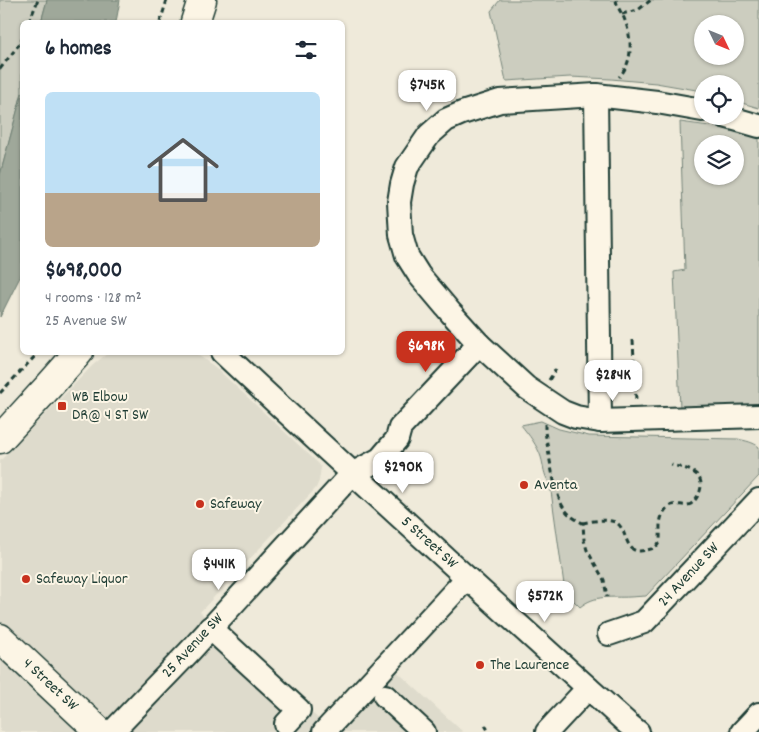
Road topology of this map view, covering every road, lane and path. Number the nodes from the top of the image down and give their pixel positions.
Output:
1 (38, 0) edge
2 (167, 0) edge
3 (202, 0) edge
4 (616, 0) edge
5 (651, 0) edge
6 (622, 14) junction
7 (30, 20) edge
8 (161, 20) edge
9 (196, 20) edge
10 (20, 43) edge
11 (0, 69) edge
12 (615, 82) dead end
13 (596, 95) junction
14 (694, 109) edge
15 (744, 122) edge
16 (759, 126) edge
17 (633, 340) dead end
18 (479, 344) junction
19 (36, 355) edge
20 (78, 355) edge
21 (225, 355) edge
22 (0, 393) edge
23 (636, 399) dead end
24 (759, 416) edge
25 (600, 421) junction
26 (545, 423) dead end
27 (0, 439) edge
28 (671, 464) dead end
29 (352, 474) junction
30 (759, 500) edge
31 (583, 523) junction
32 (467, 578) junction
33 (607, 597) dead end
34 (210, 628) junction
35 (609, 634) dead end
36 (0, 638) edge
37 (588, 688) junction
38 (385, 696) dead end
39 (759, 714) edge
40 (286, 724) dead end
41 (485, 725) dead end
42 (100, 732) edge
43 (112, 732) edge
44 (324, 732) edge
45 (424, 732) edge
46 (490, 732) edge
47 (547, 732) edge
48 (638, 732) edge
49 (742, 732) edge

1 - 7 path
2 - 8 path
3 - 9 main road
4 - 6 path
5 - 6 path
6 - 12 path
10 - 11 path
13 - 14 street
13 - 18 street
13 - 25 street
15 - 16 street
17 - 23 path
18 - 25 street
18 - 29 street, 25 Avenue SW
19 - 22 path
20 - 27 main road
21 - 29 street, 5 Street SW
24 - 25 street
26 - 31 path
28 - 31 path
29 - 32 street, 5 Street SW
29 - 34 street, 25 Avenue SW
30 - 35 street, 24 Avenue SW
31 - 33 path
32 - 37 street, 5 Street SW
32 - 44 street
34 - 40 street
34 - 43 street, 25 Avenue SW
36 - 42 main road, 4 Street SW
37 - 47 street
37 - 48 street, 5 Street SW
38 - 45 street
39 - 49 street
41 - 46 path

